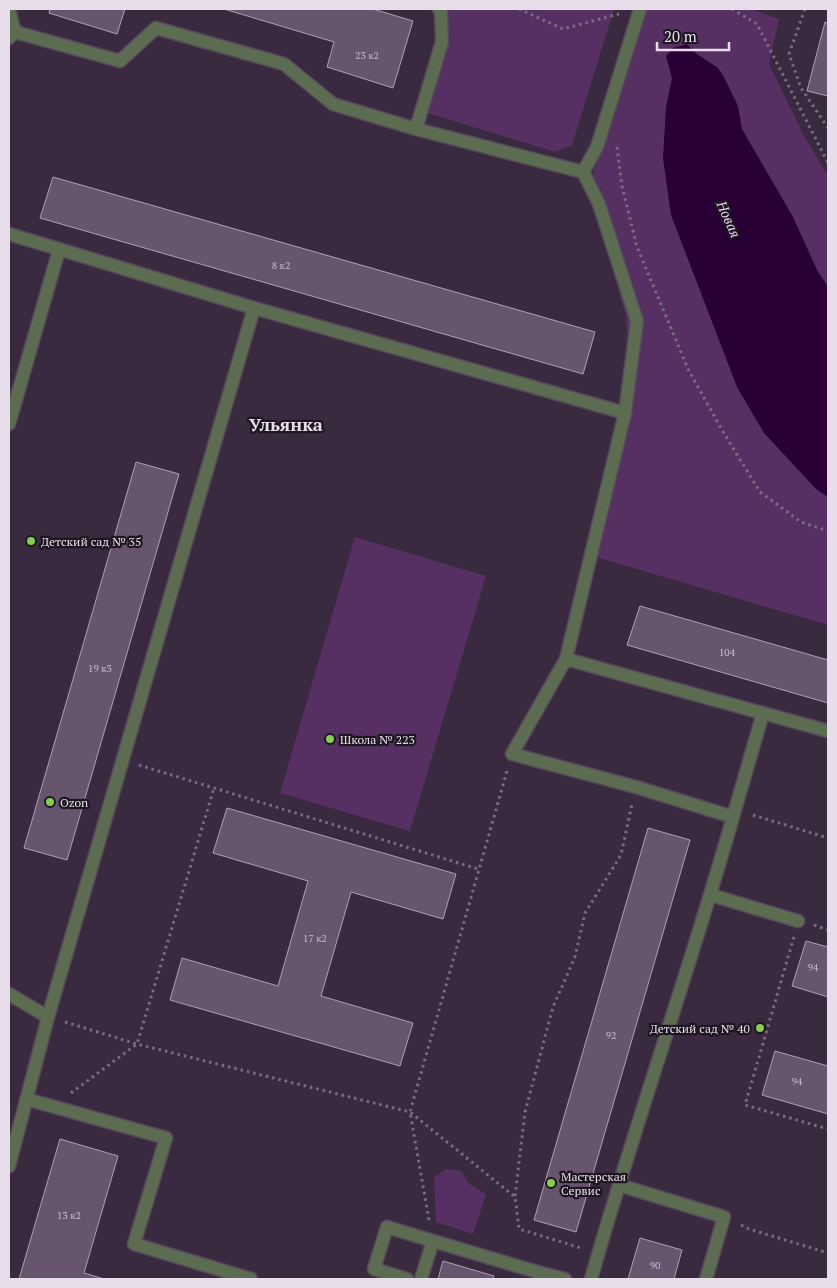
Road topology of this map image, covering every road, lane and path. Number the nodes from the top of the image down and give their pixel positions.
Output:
1 (439, 9) edge
2 (519, 9) edge
3 (640, 9) edge
4 (732, 9) edge
5 (805, 9) edge
6 (9, 10) edge
7 (620, 14) dead end
8 (12, 35) edge
9 (416, 128) junction
10 (828, 128) edge
11 (617, 146) dead end
12 (828, 163) edge
13 (583, 172) junction
14 (9, 234) edge
15 (59, 250) junction
16 (254, 308) junction
17 (624, 413) junction
18 (9, 424) edge
19 (828, 532) edge
20 (566, 659) junction
21 (763, 713) junction
22 (828, 731) edge
23 (512, 754) junction
24 (122, 760) junction
25 (636, 787) junction
26 (214, 788) junction
27 (733, 816) junction
28 (828, 838) edge
29 (478, 869) junction
30 (711, 895) junction
31 (798, 921) joint
32 (9, 994) edge
33 (48, 1016) junction
34 (137, 1044) junction
35 (26, 1099) junction
36 (53, 1107) junction
37 (410, 1112) junction
38 (828, 1129) edge
39 (9, 1166) edge
40 (619, 1185) junction
41 (515, 1197) junction
42 (724, 1217) junction
43 (433, 1241) junction
44 (828, 1252) edge
45 (598, 1253) junction
46 (540, 1276) edge
47 (252, 1279) edge
48 (407, 1279) edge
49 (421, 1279) edge
50 (565, 1279) edge
51 (591, 1279) edge
52 (706, 1279) edge

1 - 9 lane
2 - 7 path
3 - 13 lane
4 - 12 path
5 - 10 path
6 - 8 lane
8 - 9 lane
9 - 13 lane
11 - 19 path
13 - 17 lane
14 - 15 lane
15 - 16 lane
15 - 18 lane
16 - 17 lane
16 - 24 lane
17 - 20 lane
20 - 21 lane
20 - 23 lane
21 - 22 lane
21 - 27 lane
23 - 25 lane
23 - 29 path
24 - 26 path
24 - 33 lane
25 - 27 lane
25 - 41 path
26 - 29 path
26 - 34 path
27 - 28 path
27 - 30 lane
29 - 37 path
30 - 31 lane
30 - 40 lane
31 - 38 path
32 - 33 lane
33 - 34 path
33 - 35 lane
34 - 36 path
34 - 37 path
35 - 36 lane
35 - 39 lane
36 - 47 lane
37 - 41 path
37 - 43 path
40 - 42 lane
40 - 45 lane
41 - 45 path
42 - 44 path
42 - 52 lane
43 - 46 lane
43 - 48 lane
43 - 49 lane
45 - 51 lane
46 - 50 lane

